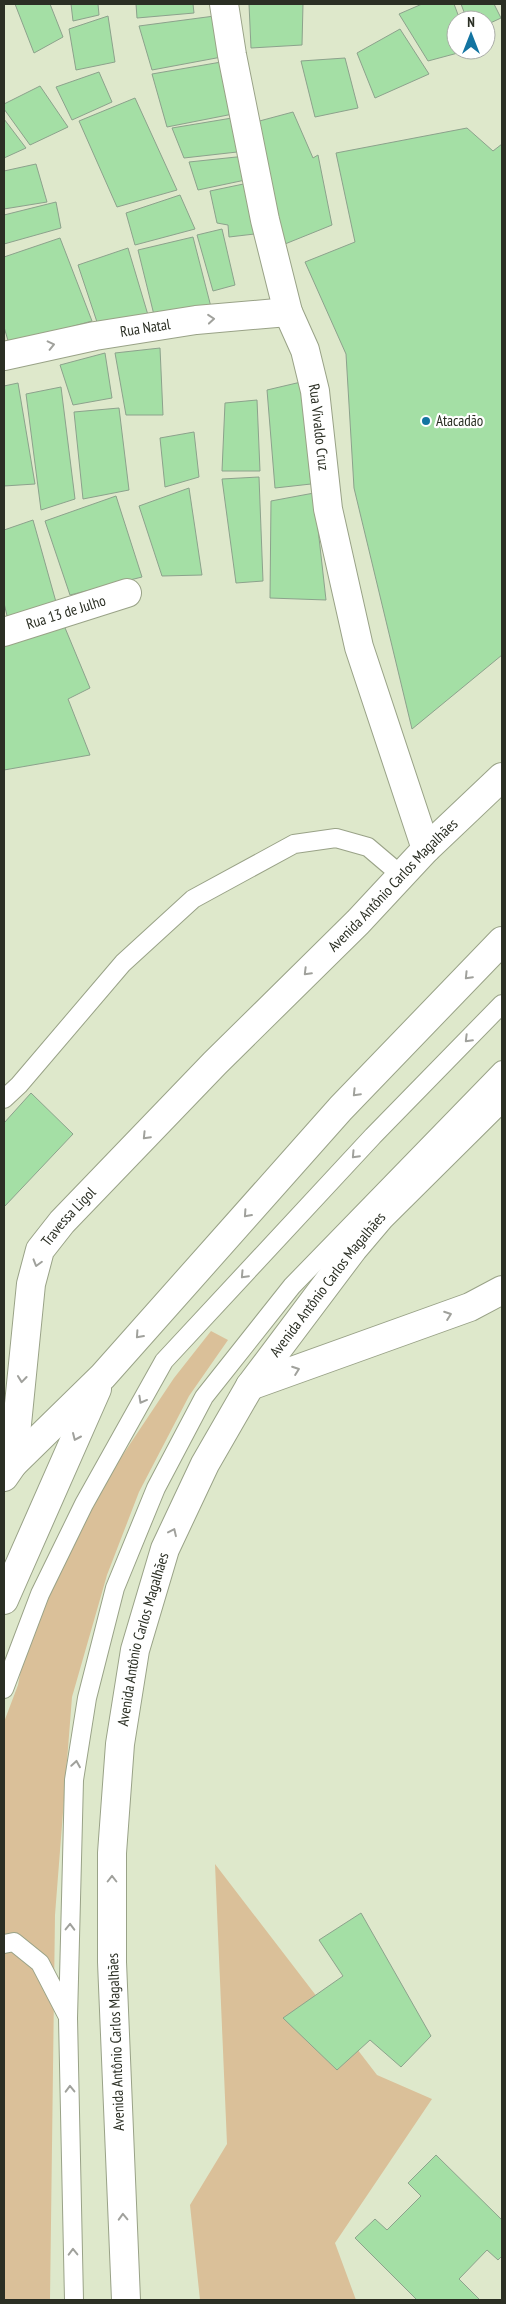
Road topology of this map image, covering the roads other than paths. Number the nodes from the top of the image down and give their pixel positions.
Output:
1 (224, 4) edge
2 (288, 312) junction
3 (4, 356) edge
4 (127, 593) dead end
5 (4, 632) edge
6 (502, 778) edge
7 (426, 849) junction
8 (402, 875) junction
9 (502, 941) edge
10 (502, 1004) edge
11 (502, 1070) edge
12 (502, 1096) edge
13 (4, 1099) edge
14 (180, 1101) joint
15 (502, 1290) edge
16 (103, 1376) junction
17 (250, 1386) junction
18 (10, 1422) edge
19 (8, 1471) edge
20 (4, 1600) edge
21 (4, 1689) edge
22 (4, 1944) edge
23 (68, 2018) junction
24 (74, 2300) edge
25 (126, 2300) edge

1 - 2 main road, Rua Vivaldo Cruz
3 -> 2 main road, Rua Natal
2 - 7 main road, Rua Vivaldo Cruz
4 - 5 main road, Rua 13 de Julho
6 - 7 main road, Avenida Antônio Carlos Magalhães
7 - 8 main road, Avenida Antônio Carlos Magalhães
8 - 13 lane
8 -> 14 main road, Avenida Antônio Carlos Magalhães
9 -> 16 main road
10 -> 21 lane
23 -> 11 lane
12 - 17 main road, Avenida Antônio Carlos Magalhães
14 -> 18 main road, Travessa Ligol
17 -> 15 main road
16 - 19 main road
16 -> 20 main road
25 -> 17 main road, Avenida Antônio Carlos Magalhães
18 - 19 main road, Travessa Ligol
22 - 23 lane
24 -> 23 lane

